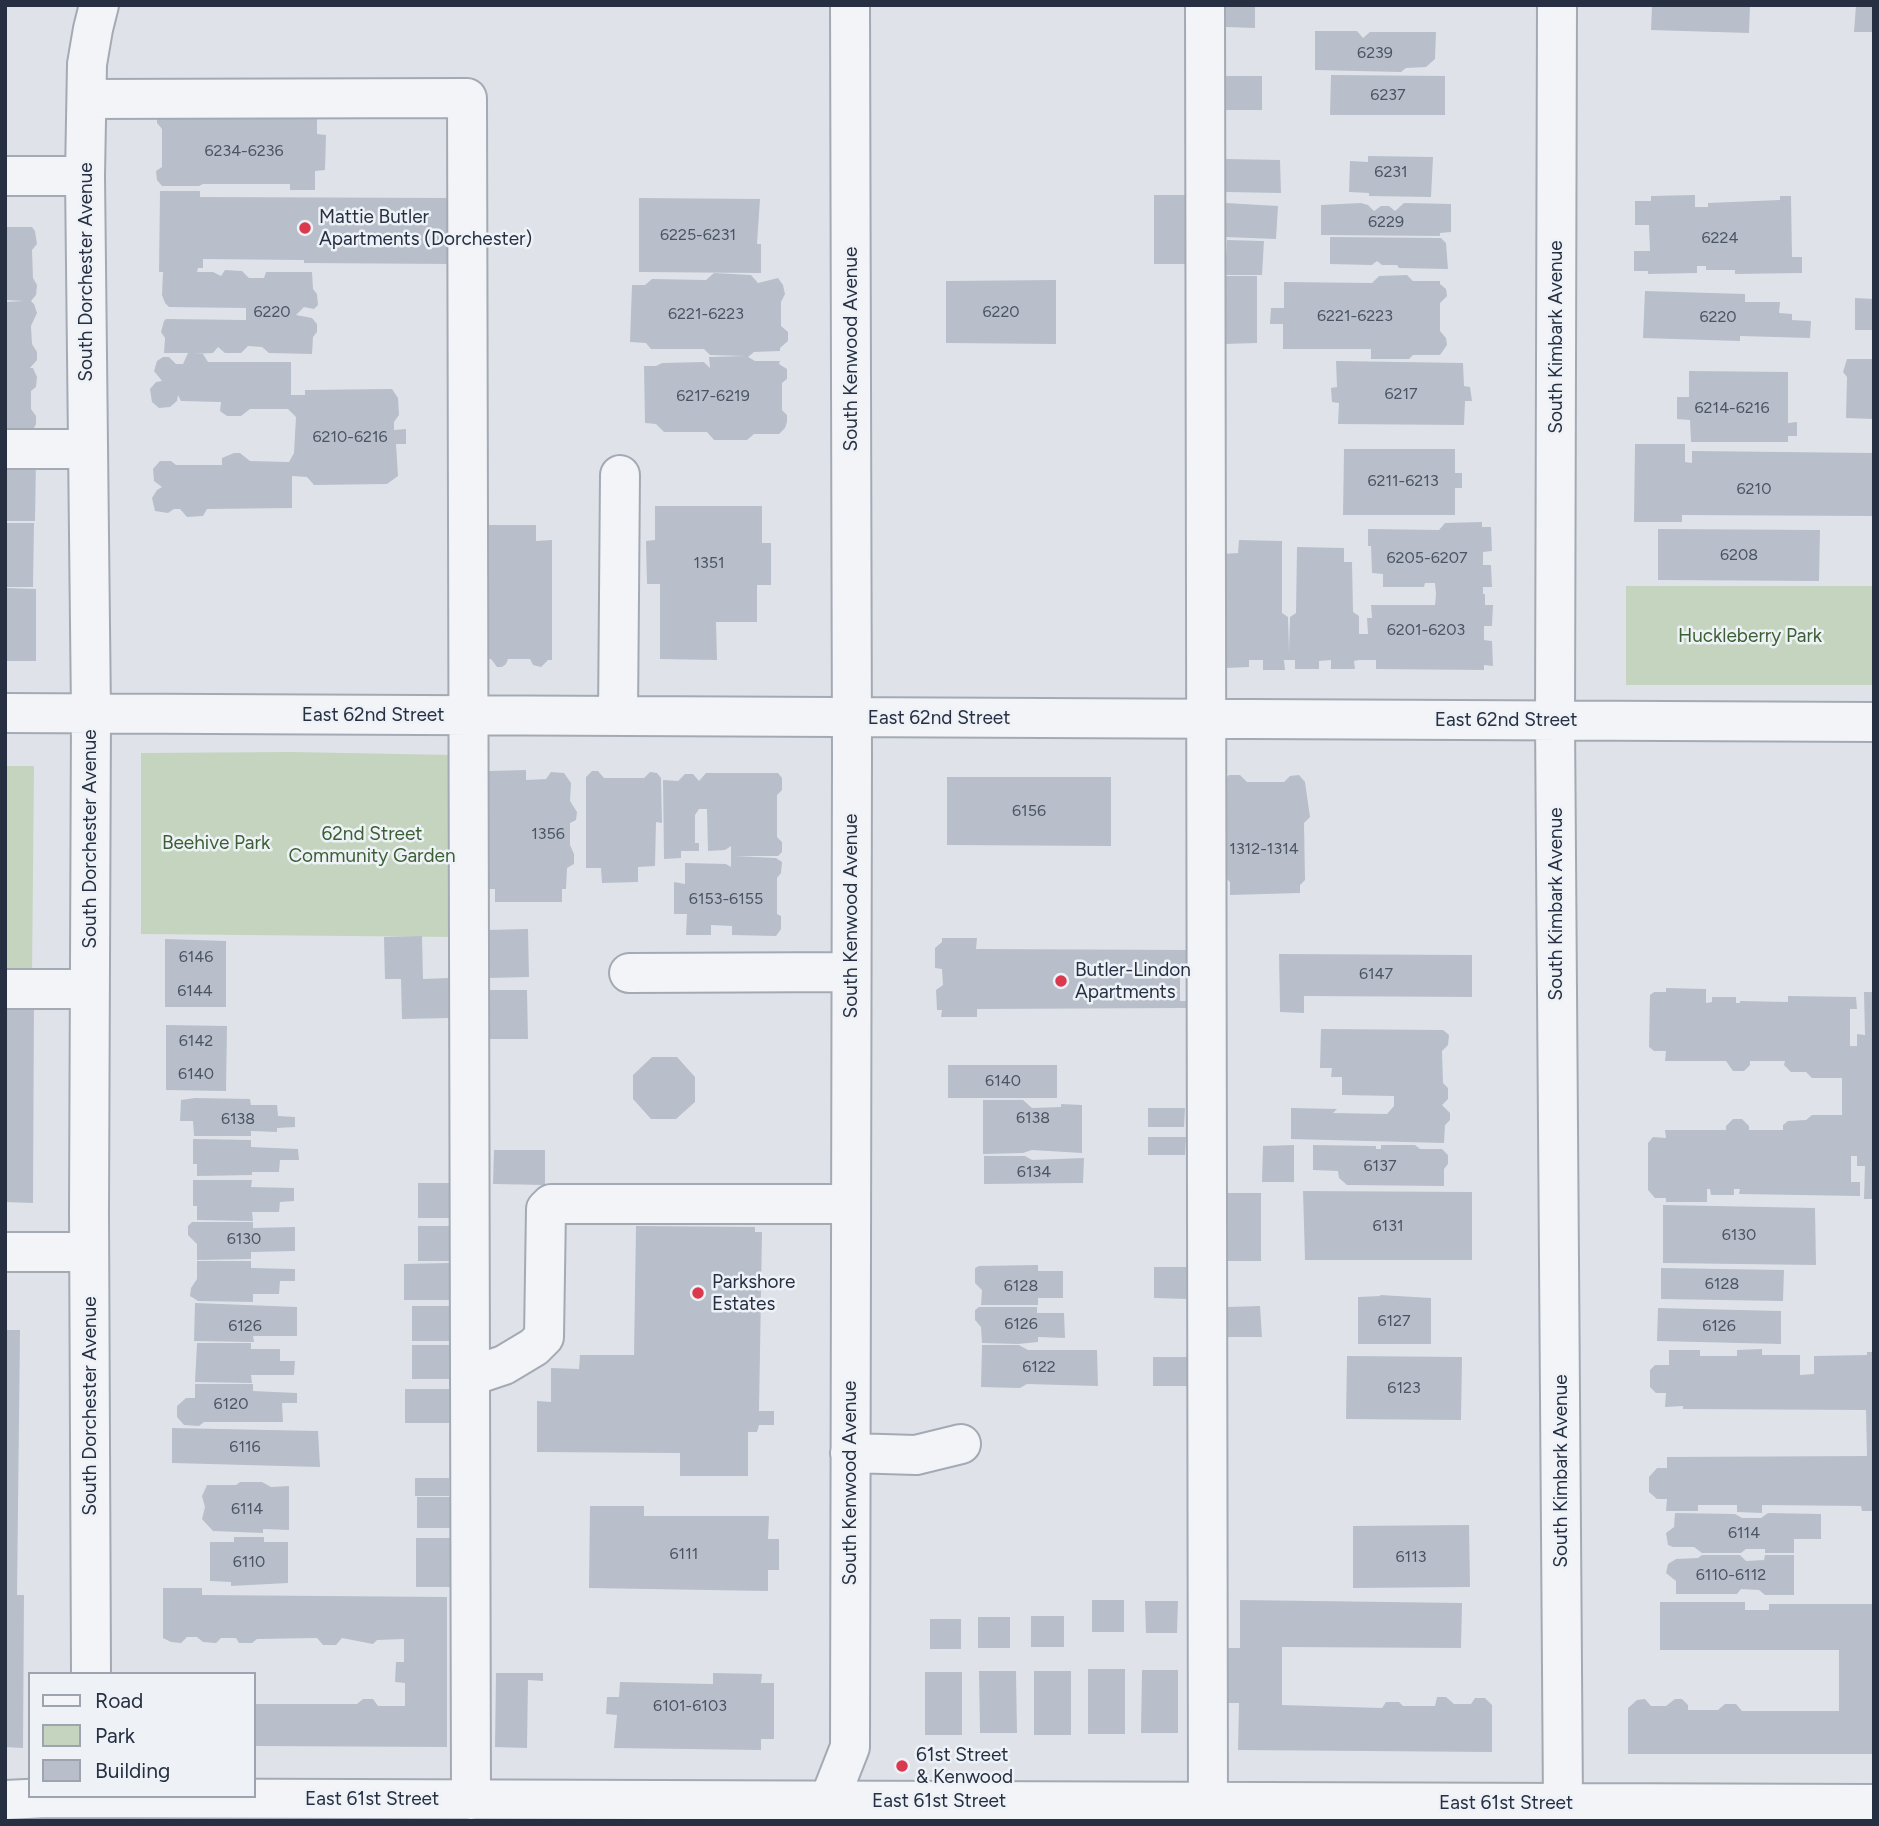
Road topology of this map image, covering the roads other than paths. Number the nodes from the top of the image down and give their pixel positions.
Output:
1 (99, 5) edge
2 (850, 5) edge
3 (1205, 5) edge
4 (1557, 5) edge
5 (87, 99) junction
6 (5, 176) edge
7 (85, 176) junction
8 (5, 449) edge
9 (88, 449) junction
10 (620, 475) dead end
11 (5, 713) edge
12 (91, 714) junction
13 (470, 716) junction
14 (618, 716) junction
15 (852, 718) junction
16 (1207, 718) junction
17 (1555, 720) junction
18 (1874, 722) edge
19 (851, 972) junction
20 (628, 973) dead end
21 (5, 989) edge
22 (90, 989) junction
23 (851, 1204) junction
24 (5, 1252) edge
25 (89, 1252) junction
26 (471, 1376) junction
27 (961, 1444) dead end
28 (850, 1452) junction
29 (91, 1672) edge
30 (5, 1800) edge
31 (1563, 1803) junction
32 (1874, 1804) edge
33 (91, 1805) edge
34 (457, 1807) edge
35 (1218, 1808) edge
36 (825, 1811) edge

1 - 5 street, South Dorchester Avenue
2 - 15 street, South Kenwood Avenue
3 - 16 street
4 - 17 street, South Kimbark Avenue
5 - 7 street, South Dorchester Avenue
5 - 13 street
6 - 7 street
7 - 9 street, South Dorchester Avenue
8 - 9 street
9 - 12 street, South Dorchester Avenue
10 - 14 street
11 - 12 street, East 62nd Street
12 - 13 street, East 62nd Street
12 - 22 street, South Dorchester Avenue
13 - 14 street, East 62nd Street
13 - 26 street
14 - 15 street, East 62nd Street
15 - 16 street, East 62nd Street
15 - 19 street, South Kenwood Avenue
16 - 17 street, East 62nd Street
16 - 35 street
17 - 18 street, East 62nd Street
17 - 31 street, South Kimbark Avenue
19 - 20 street
19 - 23 street, South Kenwood Avenue
21 - 22 street
22 - 25 street, South Dorchester Avenue
23 - 26 street
23 - 28 street, South Kenwood Avenue
24 - 25 street
25 - 29 street, South Dorchester Avenue
26 - 34 street
27 - 28 street
28 - 36 street, South Kenwood Avenue
30 - 33 street, East 61st Street
31 - 32 street, East 61st Street
31 - 35 street, East 61st Street
33 - 34 street, East 61st Street
34 - 36 street, East 61st Street
35 - 36 street, East 61st Street

